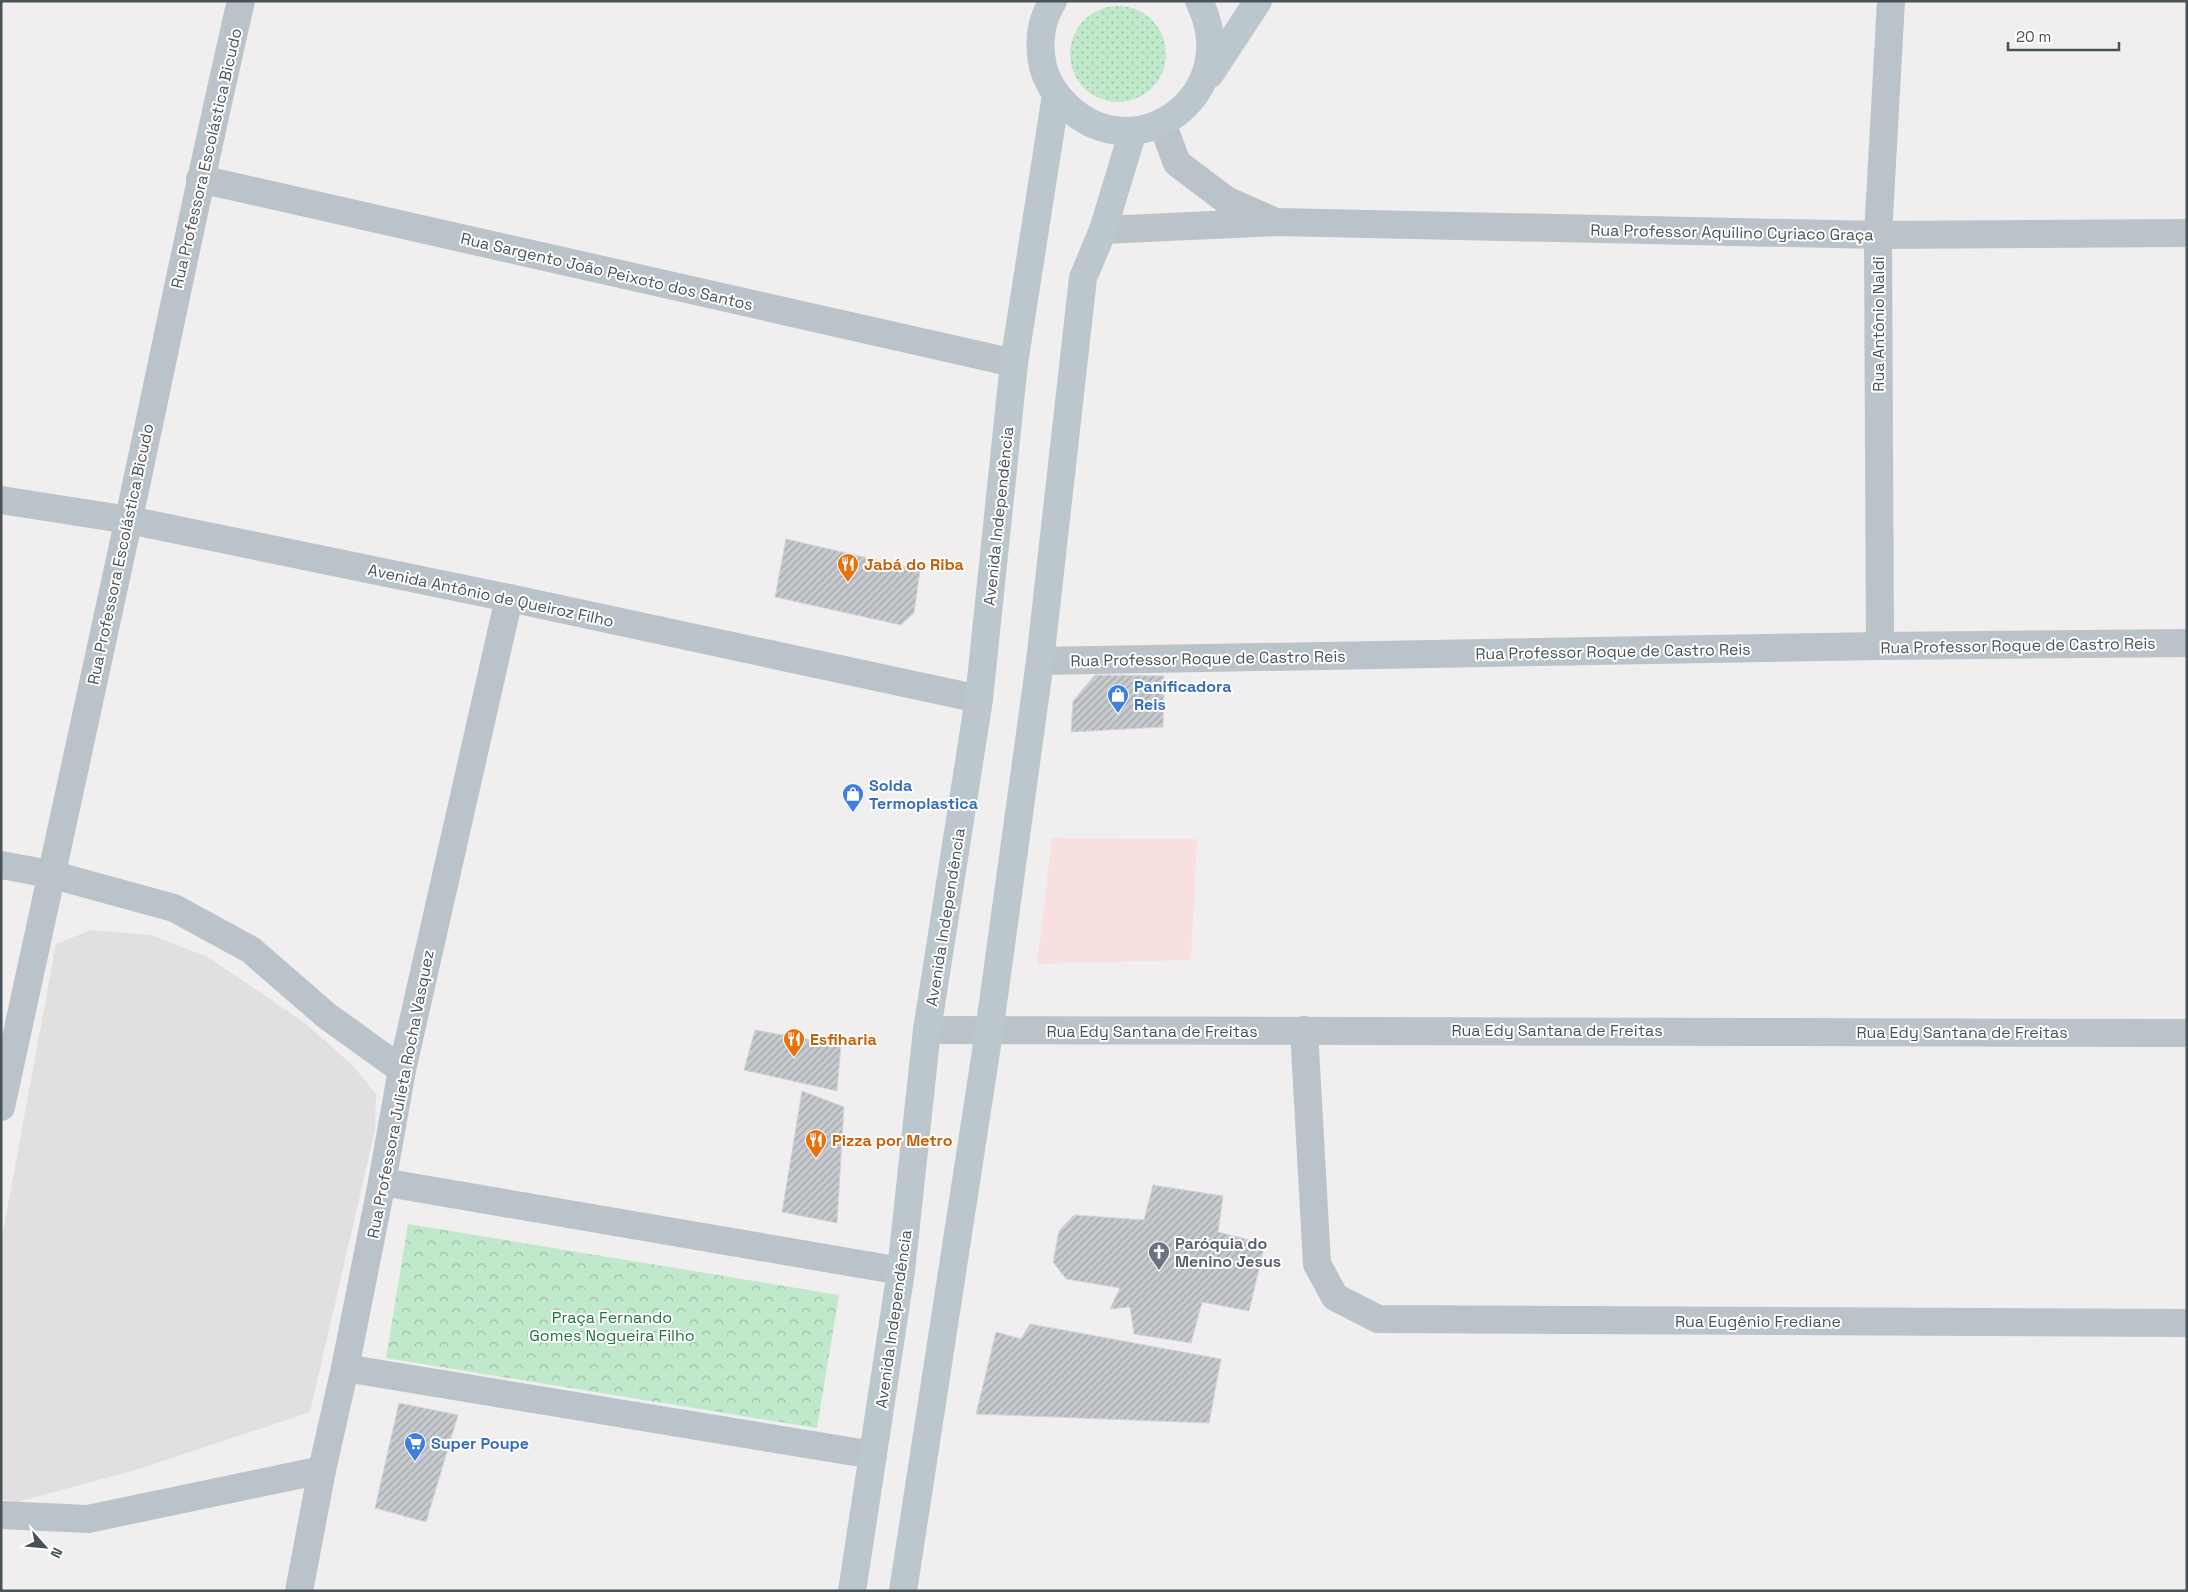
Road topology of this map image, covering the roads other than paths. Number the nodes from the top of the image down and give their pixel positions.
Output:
1 (241, 1) edge
2 (1199, 1) edge
3 (1258, 1) edge
4 (1891, 1) edge
5 (1050, 5) edge
6 (1198, 92) junction
7 (1056, 95) junction
8 (1162, 123) junction
9 (1133, 130) junction
10 (200, 179) junction
11 (1277, 222) junction
12 (1103, 230) junction
13 (2187, 233) edge
14 (1878, 235) junction
15 (1014, 363) junction
16 (1, 500) edge
17 (129, 520) junction
18 (509, 598) junction
19 (2187, 643) edge
20 (1880, 646) junction
21 (1040, 661) junction
22 (979, 699) junction
23 (1, 865) edge
24 (50, 874) junction
25 (927, 1030) junction
26 (1304, 1030) junction
27 (989, 1032) junction
28 (2187, 1032) edge
29 (402, 1070) junction
30 (1, 1107) edge
31 (382, 1182) junction
32 (901, 1271) junction
33 (2187, 1323) edge
34 (345, 1368) junction
35 (873, 1455) junction
36 (322, 1470) junction
37 (1, 1516) edge
38 (299, 1591) edge
39 (852, 1591) edge
40 (903, 1591) edge

1 - 10 street, Rua Professora Escolástica Bicudo
2 - 6 main road
3 - 6 main road
4 - 14 street, Rua Antônio Naldi
5 - 7 main road
6 - 8 main road
7 - 9 main road
7 - 15 main road, Avenida Independência
8 - 9 main road
8 - 11 street, Rua Professor Aquilino Cyriaco Graça
9 - 12 main road
10 - 15 street, Rua Sargento João Peixoto dos Santos
10 - 17 street, Rua Professora Escolástica Bicudo
11 - 12 street, Rua Professor Aquilino Cyriaco Graça
11 - 14 street, Rua Professor Aquilino Cyriaco Graça
12 - 21 main road
13 - 14 street, Rua Professor Aquilino Cyriaco Graça
14 - 20 street, Rua Antônio Naldi
15 - 22 main road, Avenida Independência
16 - 17 street, Avenida Antônio de Queiroz Filho
17 - 18 street, Avenida Antônio de Queiroz Filho
17 - 24 street, Rua Professora Escolástica Bicudo
18 - 22 street, Avenida Antônio de Queiroz Filho
18 - 29 street, Rua Professora Julieta Rocha Vasquez
19 - 20 street, Rua Professor Roque de Castro Reis
20 - 21 street, Rua Professor Roque de Castro Reis
21 - 27 main road
22 - 25 main road, Avenida Independência
23 - 24 street
24 - 29 street
24 - 30 street, Rua Professora Escolástica Bicudo
25 - 27 street, Rua Edy Santana de Freitas
25 - 32 main road, Avenida Independência
26 - 27 street, Rua Edy Santana de Freitas
26 - 28 street, Rua Edy Santana de Freitas
26 - 33 street, Rua Eugênio Frediane
27 - 40 main road
29 - 31 street, Rua Professora Julieta Rocha Vasquez
31 - 32 street
31 - 34 street, Rua Professora Julieta Rocha Vasquez
32 - 35 main road, Avenida Independência
34 - 35 street
34 - 36 street, Rua Professora Julieta Rocha Vasquez
35 - 39 main road, Avenida Independência
36 - 37 street
36 - 38 street, Rua Professora Julieta Rocha Vasquez

